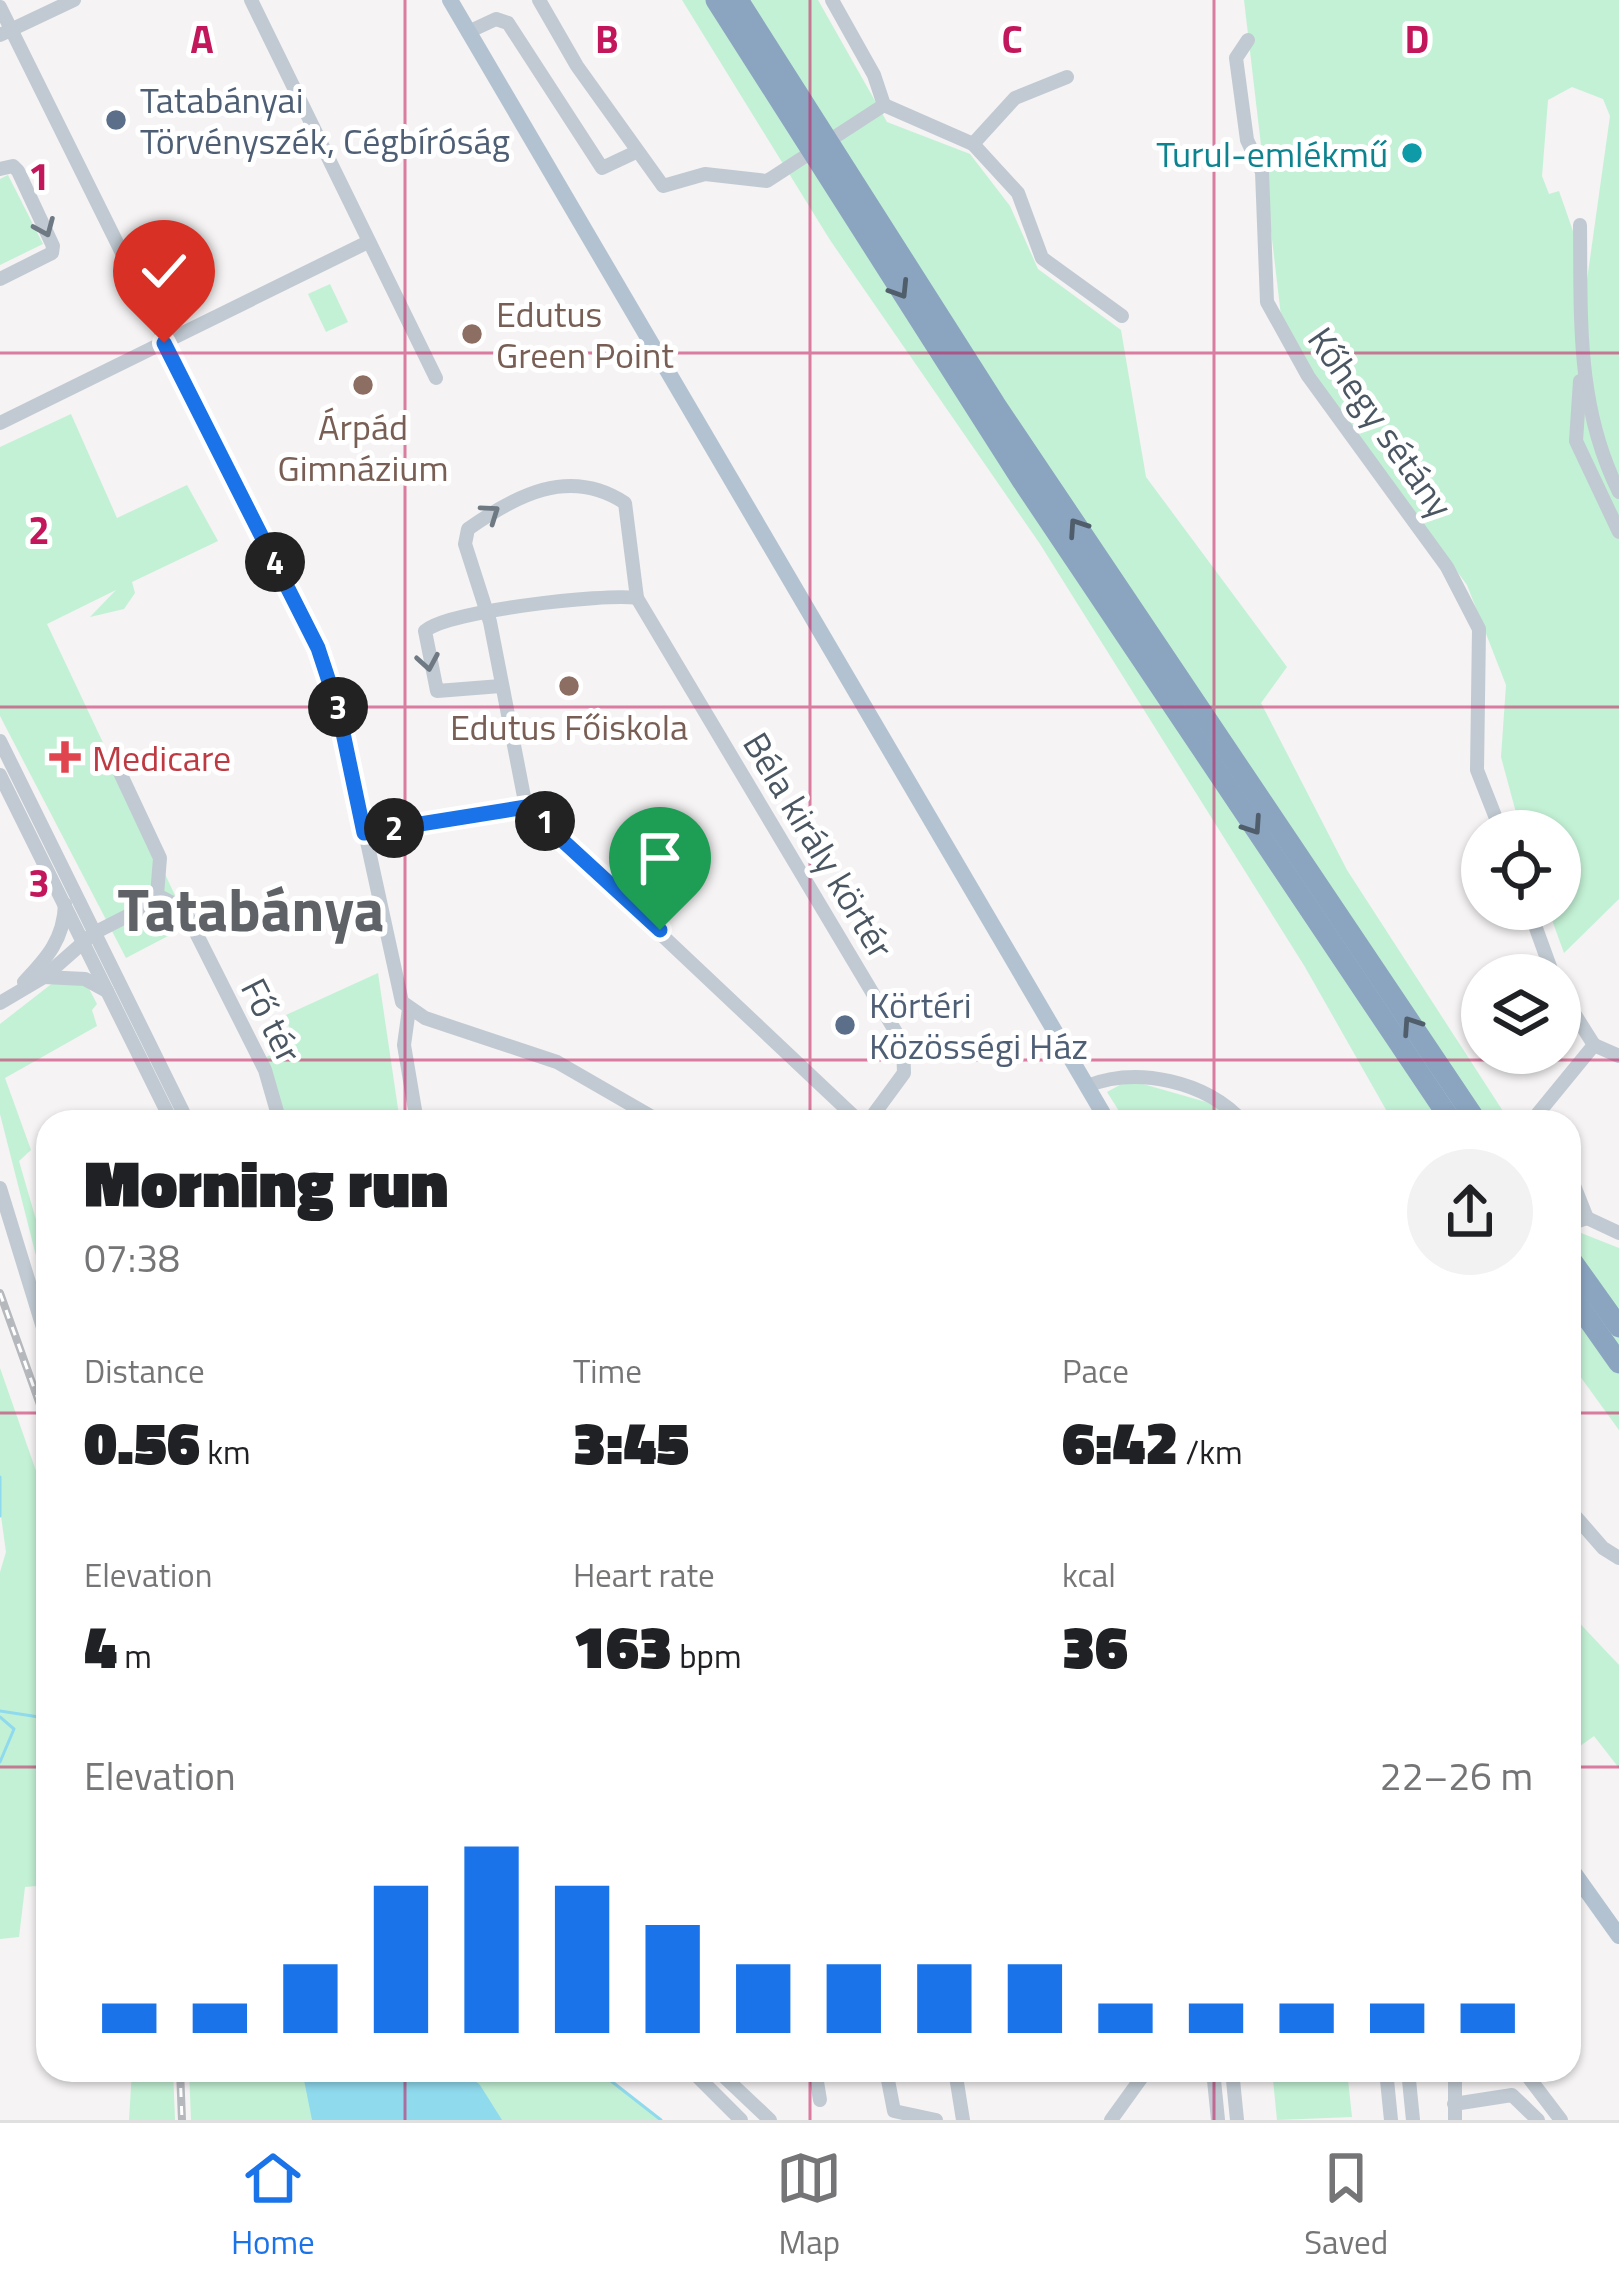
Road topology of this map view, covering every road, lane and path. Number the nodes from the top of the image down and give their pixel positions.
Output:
1 (74, 0) edge
2 (251, 0) edge
3 (449, 0) edge
4 (539, 0) edge
5 (716, 0) edge
6 (738, 0) edge
7 (832, 0) edge
8 (0, 7) edge
9 (6, 32) edge
10 (468, 32) junction
11 (1249, 40) dead end
12 (1067, 77) dead end
13 (884, 105) junction
14 (801, 116) junction
15 (973, 144) junction
16 (636, 152) junction
17 (0, 169) edge
18 (846, 187) junction
19 (1580, 225) dead end
20 (368, 242) junction
21 (0, 278) edge
22 (1122, 316) dead end
23 (164, 343) junction
24 (1582, 376) junction
25 (436, 378) dead end
26 (0, 423) edge
27 (1619, 492) edge
28 (1619, 532) edge
29 (637, 598) junction
30 (486, 614) junction
31 (501, 686) junction
32 (0, 741) edge
33 (116, 762) dead end
34 (0, 776) edge
35 (526, 807) junction
36 (1493, 810) edge
37 (364, 833) junction
38 (158, 895) junction
39 (65, 904) junction
40 (89, 938) junction
41 (51, 953) junction
42 (44, 977) junction
43 (20, 986) junction
44 (107, 991) junction
45 (0, 1003) edge
46 (409, 1009) junction
47 (1581, 1025) edge
48 (1594, 1046) junction
49 (1619, 1056) edge
50 (1087, 1086) junction
51 (166, 1110) edge
52 (182, 1110) edge
53 (277, 1110) edge
54 (415, 1110) edge
55 (640, 1110) edge
56 (851, 1110) edge
57 (874, 1110) edge
58 (1101, 1110) edge
59 (1229, 1110) edge
60 (1444, 1110) edge
61 (1469, 1110) edge
62 (1541, 1110) edge
63 (0, 1188) edge
64 (1581, 1203) edge
65 (1587, 1218) junction
66 (1581, 1220) edge
67 (1619, 1233) edge
68 (1581, 1274) edge
69 (36, 1305) edge
70 (1581, 1309) edge
71 (1619, 1327) edge
72 (1619, 1363) edge
73 (1581, 1523) edge
74 (1619, 1558) edge
75 (1581, 1883) edge
76 (1619, 1936) edge
77 (703, 2082) edge
78 (730, 2082) edge
79 (816, 2082) edge
80 (888, 2082) edge
81 (957, 2082) edge
82 (1138, 2082) edge
83 (1214, 2082) edge
84 (1233, 2082) edge
85 (1387, 2082) edge
86 (1409, 2082) edge
87 (1532, 2082) edge
88 (820, 2100) dead end
89 (1455, 2112) edge
90 (741, 2120) edge
91 (770, 2120) edge
92 (936, 2120) edge
93 (963, 2120) edge
94 (1111, 2120) edge
95 (1218, 2120) edge
96 (1237, 2120) edge
97 (1391, 2120) edge
98 (1414, 2120) edge
99 (1538, 2120) edge
100 (1561, 2120) edge

1 - 9 street
2 - 20 street
3 - 10 main road
4 - 16 street
5 - 14 highway
6 - 14 highway
7 - 13 street
8 - 9 street
9 - 23 street
10 - 16 street
10 - 50 main road
11 - 36 street, Kőhegy sétány
12 - 15 street
13 - 15 street
13 - 16 street
14 - 18 highway
15 - 22 street
17 -> 21 street
18 -> 60 highway
61 -> 18 highway
19 - 24 street
20 - 23 street
20 - 25 street
23 - 26 street
23 - 37 street
24 - 27 street
24 - 28 street
29 - 30 street
30 -> 29 street, Béla király körtér
29 - 57 street, Béla király körtér
30 - 31 street, Béla király körtér
30 -> 31 street
31 - 35 street, Béla király körtér
32 - 40 street
33 - 38 street
34 - 39 street
35 - 37 street
35 - 56 street, Béla király körtér
37 - 46 street
38 - 40 street
38 - 53 street, Fő tér
39 - 40 street
39 - 41 street
40 - 41 street
40 - 42 street
40 - 44 street
40 - 52 street
41 - 43 street
42 - 43 street
42 - 44 street
43 - 45 street
44 - 51 street
46 - 54 street
46 - 55 street
47 - 48 street
48 - 49 street
48 - 62 street
50 - 58 main road
50 - 59 street
63 - 69 street
64 - 65 street
65 - 66 street
65 - 67 street
68 - 71 highway
70 - 72 highway
73 - 74 street
75 - 76 main road
77 - 90 street
78 - 91 street
79 - 88 street
80 - 92 street
81 - 93 street
82 - 94 street
83 - 95 street
84 - 96 street
85 - 97 street
86 - 98 street
87 - 100 street
89 - 99 street

